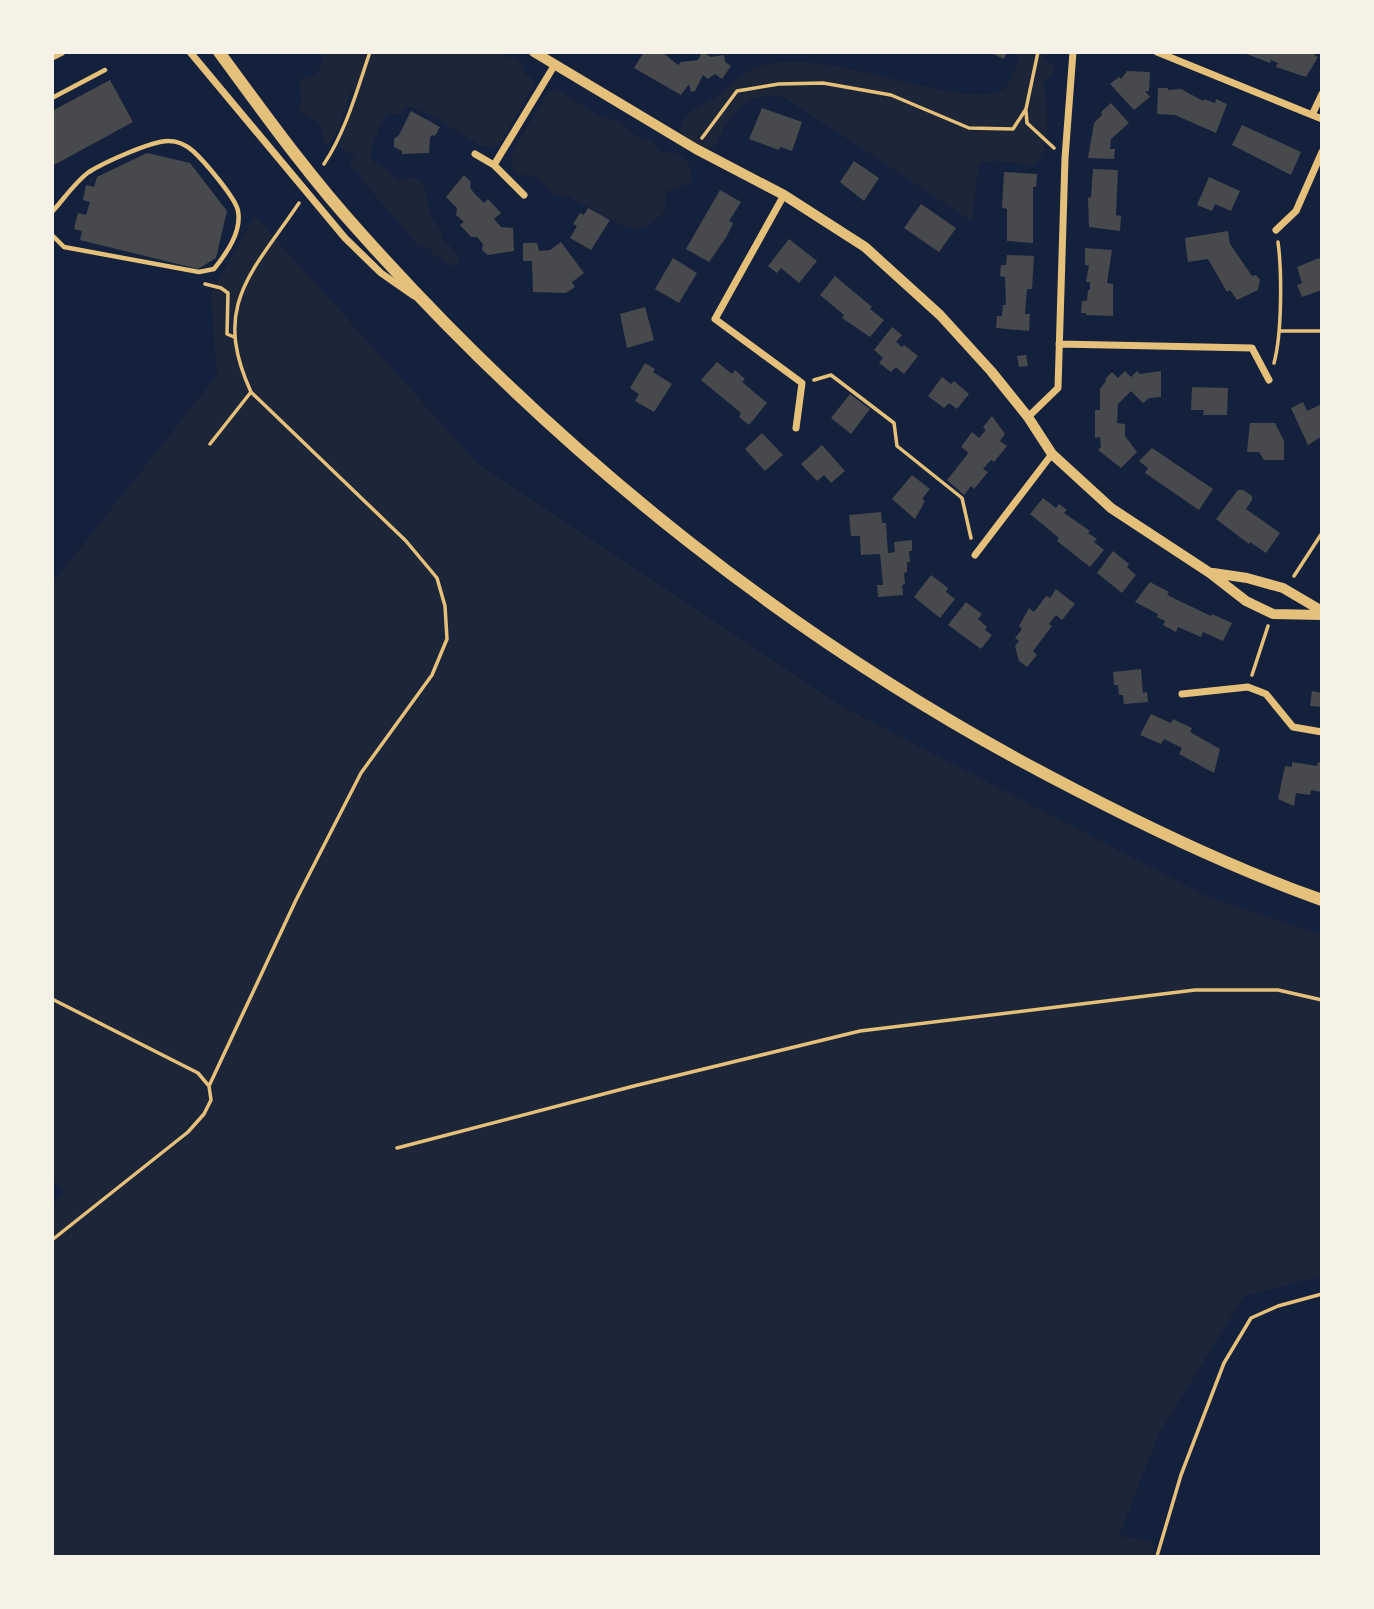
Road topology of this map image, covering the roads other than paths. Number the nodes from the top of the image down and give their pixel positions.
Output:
1 (62, 52) edge
2 (190, 52) edge
3 (219, 52) edge
4 (534, 52) edge
5 (1073, 52) edge
6 (1157, 52) edge
7 (52, 57) edge
8 (554, 66) junction
9 (104, 70) dead end
10 (1321, 94) edge
11 (52, 98) edge
12 (1312, 115) junction
13 (1321, 119) edge
14 (1321, 152) edge
15 (475, 154) dead end
16 (494, 165) junction
17 (524, 195) dead end
18 (785, 195) junction
19 (52, 212) edge
20 (1276, 230) road end
21 (52, 235) edge
22 (428, 306) junction
23 (1059, 344) junction
24 (1269, 380) road end
25 (1028, 417) junction
26 (796, 428) dead end
27 (1052, 454) junction
28 (975, 555) road end
29 (1210, 573) junction
30 (1321, 613) edge
31 (1182, 694) dead end
32 (1321, 732) edge
33 (1321, 900) edge

1 - 7 street
2 - 22 street
3 - 22 main road
4 - 8 street
5 - 23 street
6 - 12 street
8 - 16 street
8 - 18 street
9 - 11 lane
10 - 12 street
12 - 13 street
14 - 20 street
15 - 16 street
16 - 17 street
18 - 25 street
18 - 26 street
19 - 21 lane
22 - 33 main road
23 - 24 street
23 - 25 street
25 - 27 street
27 - 28 street
27 - 29 street
29 - 30 street
29 - 30 street
31 - 32 street

